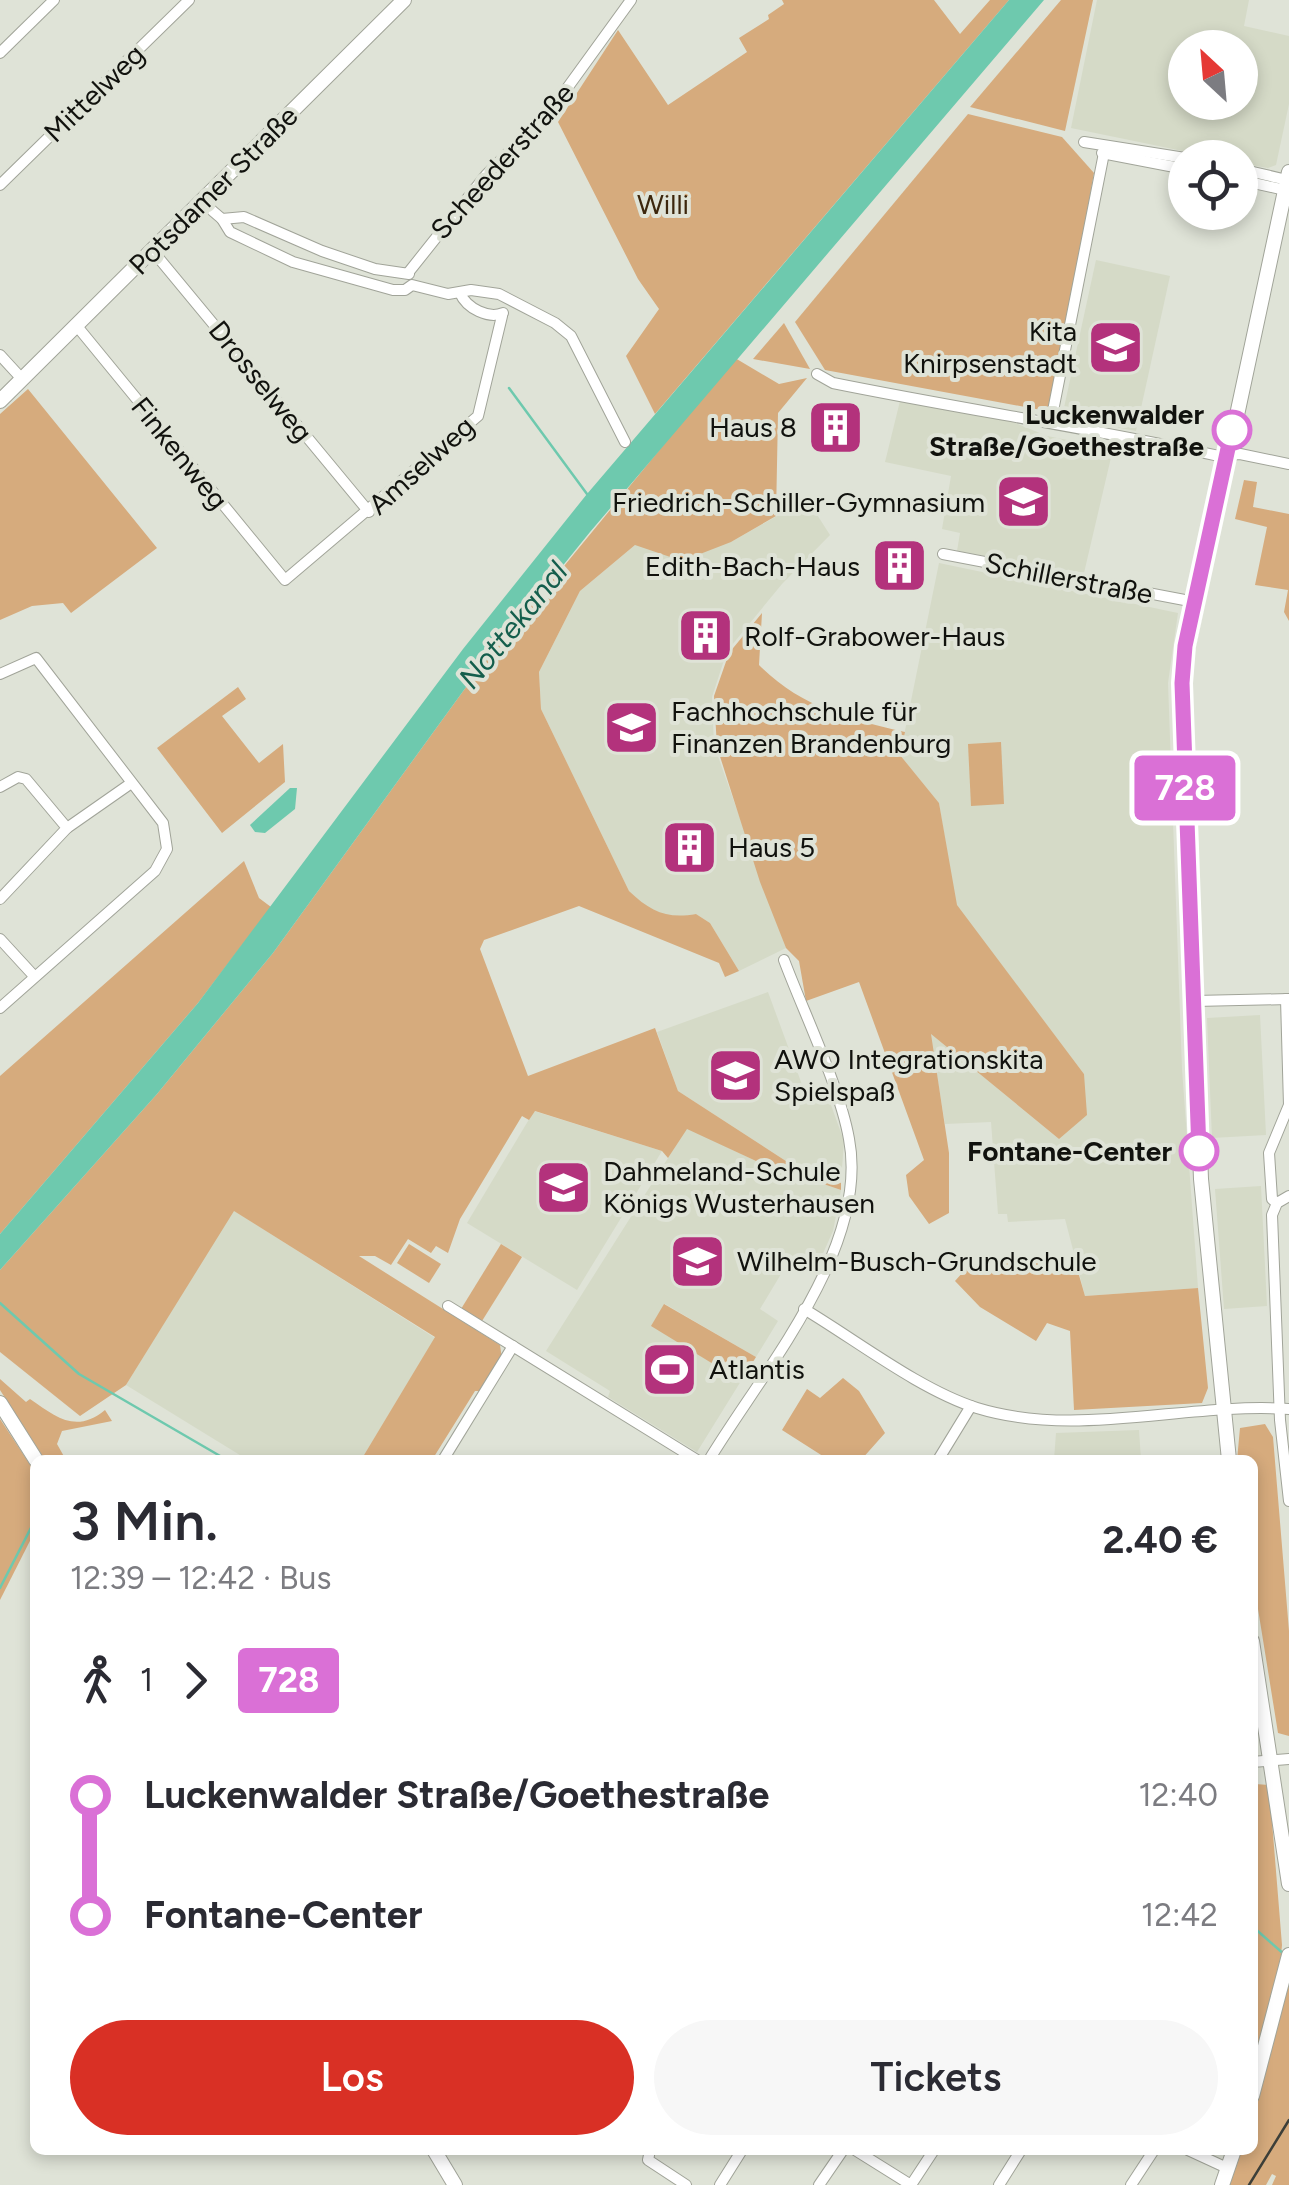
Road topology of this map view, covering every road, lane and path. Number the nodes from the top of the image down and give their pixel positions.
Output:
1 (54, 0) edge
2 (189, 0) edge
3 (404, 0) edge
4 (630, 0) edge
5 (0, 53) edge
6 (1095, 147) junction
7 (1168, 155) edge
8 (1168, 165) edge
9 (1258, 174) edge
10 (1258, 180) edge
11 (1287, 180) edge
12 (0, 185) edge
13 (201, 202) junction
14 (222, 219) junction
15 (152, 250) junction
16 (408, 272) junction
17 (412, 284) junction
18 (460, 293) junction
19 (505, 301) junction
20 (502, 316) junction
21 (76, 326) junction
22 (0, 355) edge
23 (818, 374) dead end
24 (22, 379) junction
25 (0, 401) edge
26 (1051, 421) junction
27 (626, 442) dead end
28 (1227, 456) junction
29 (1289, 464) edge
30 (368, 512) junction
31 (943, 554) dead end
32 (285, 580) joint
33 (1194, 602) junction
34 (0, 674) edge
35 (130, 784) junction
36 (0, 787) edge
37 (67, 828) junction
38 (0, 898) edge
39 (0, 939) edge
40 (784, 960) dead end
41 (34, 976) junction
42 (1288, 999) edge
43 (1196, 1001) junction
44 (0, 1008) edge
45 (1289, 1105) edge
46 (1289, 1196) edge
47 (1277, 1203) junction
48 (448, 1306) dead end
49 (804, 1309) junction
50 (513, 1346) junction
51 (0, 1404) edge
52 (971, 1406) junction
53 (1284, 1408) edge
54 (1222, 1411) junction
55 (33, 1455) edge
56 (446, 1455) edge
57 (689, 1455) edge
58 (712, 1455) edge
59 (941, 1455) edge
60 (1228, 1455) edge
61 (1289, 1501) edge
62 (1258, 1677) edge
63 (1289, 1759) edge
64 (1272, 1760) junction
65 (1258, 1761) edge
66 (1289, 1884) edge
67 (1287, 1960) edge
68 (1258, 2073) edge
69 (437, 2155) edge
70 (649, 2155) edge
71 (739, 2155) edge
72 (839, 2155) edge
73 (862, 2155) edge
74 (931, 2155) edge
75 (1018, 2155) edge
76 (1151, 2155) edge
77 (1199, 2155) edge
78 (1232, 2155) edge
79 (1227, 2168) junction
80 (455, 2185) edge
81 (686, 2185) edge
82 (720, 2185) edge
83 (818, 2185) edge
84 (910, 2185) edge
85 (999, 2185) edge
86 (1131, 2185) edge
87 (1222, 2185) edge

1 - 5 street
2 - 12 street, Mittelweg
3 - 13 main road, Potsdamer Straße
4 - 16 street, Scheederstraße
6 - 7 street
6 - 8 street
6 - 26 street
9 - 11 street
10 - 11 street
11 - 28 main road
13 - 14 street
13 - 15 main road, Potsdamer Straße
14 - 16 street
14 - 17 street
15 - 21 main road, Potsdamer Straße
15 - 30 street, Drosselweg
16 - 17 street
17 - 18 street
18 - 19 street
18 - 20 street
19 - 20 street, Amselweg
19 - 27 street
20 - 30 street, Amselweg
21 - 24 main road, Potsdamer Straße
21 - 32 street, Finkenweg
22 - 24 street
23 - 26 street
24 - 25 main road, Potsdamer Straße
26 - 28 street
28 - 29 street
28 - 33 main road
30 - 32 street, Amselweg
31 - 33 street, Schillerstraße
33 - 43 main road
34 - 35 street
35 - 37 street
35 - 41 street
36 - 37 street
37 - 38 street
39 - 41 street
40 - 49 street
41 - 44 street
42 - 43 street
42 - 45 street
43 - 54 main road
45 - 47 street
46 - 47 street
47 - 53 street
48 - 50 street
49 - 52 street
49 - 58 street
50 - 56 street
50 - 57 street
51 - 55 main road
52 - 54 street
52 - 59 street
53 - 54 street
53 - 61 street
54 - 60 main road
62 - 64 main road
63 - 64 street
64 - 65 street
64 - 66 main road
67 - 68 main road
69 - 80 main road
70 - 81 street
71 - 82 street
72 - 83 street
73 - 84 street
74 - 84 street
75 - 85 street
76 - 86 street
77 - 79 street
78 - 79 main road
79 - 87 main road

